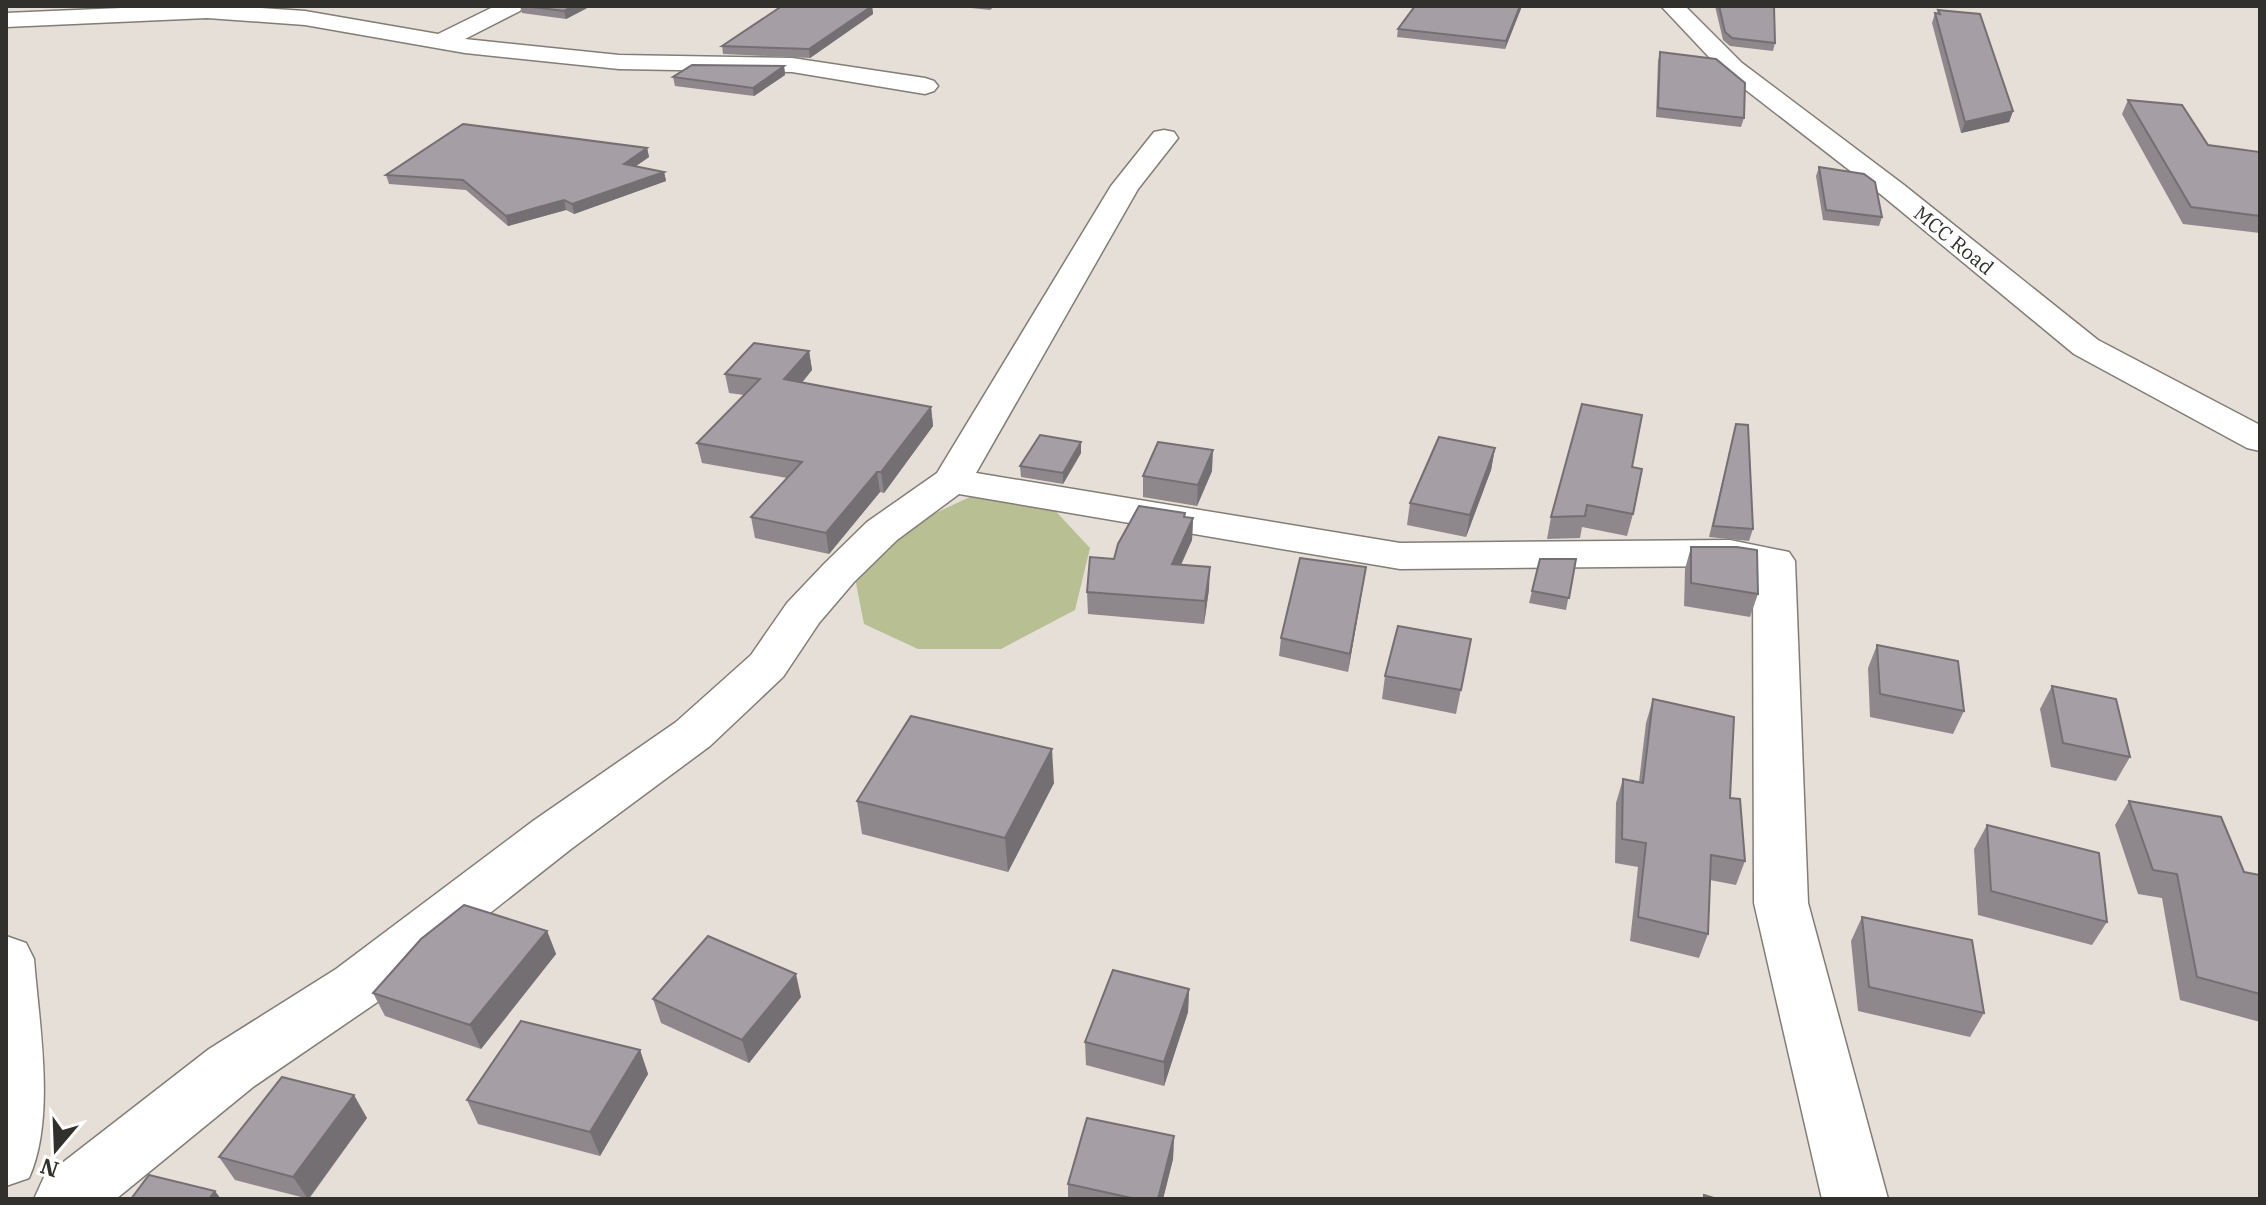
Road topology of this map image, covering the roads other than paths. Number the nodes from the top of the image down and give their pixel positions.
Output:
1 (512, 6) edge
2 (1672, 6) edge
3 (6, 20) edge
4 (439, 43) junction
5 (925, 86) dead end
6 (1164, 138) dead end
7 (2260, 440) edge
8 (952, 481) junction
9 (6, 959) edge
10 (6, 1157) edge
11 (67, 1199) edge
12 (1855, 1199) edge

1 - 4 street
2 - 7 street, MCC Road
3 - 4 street
4 - 5 street
6 - 8 street
8 - 11 street
8 - 12 street
9 - 10 street

